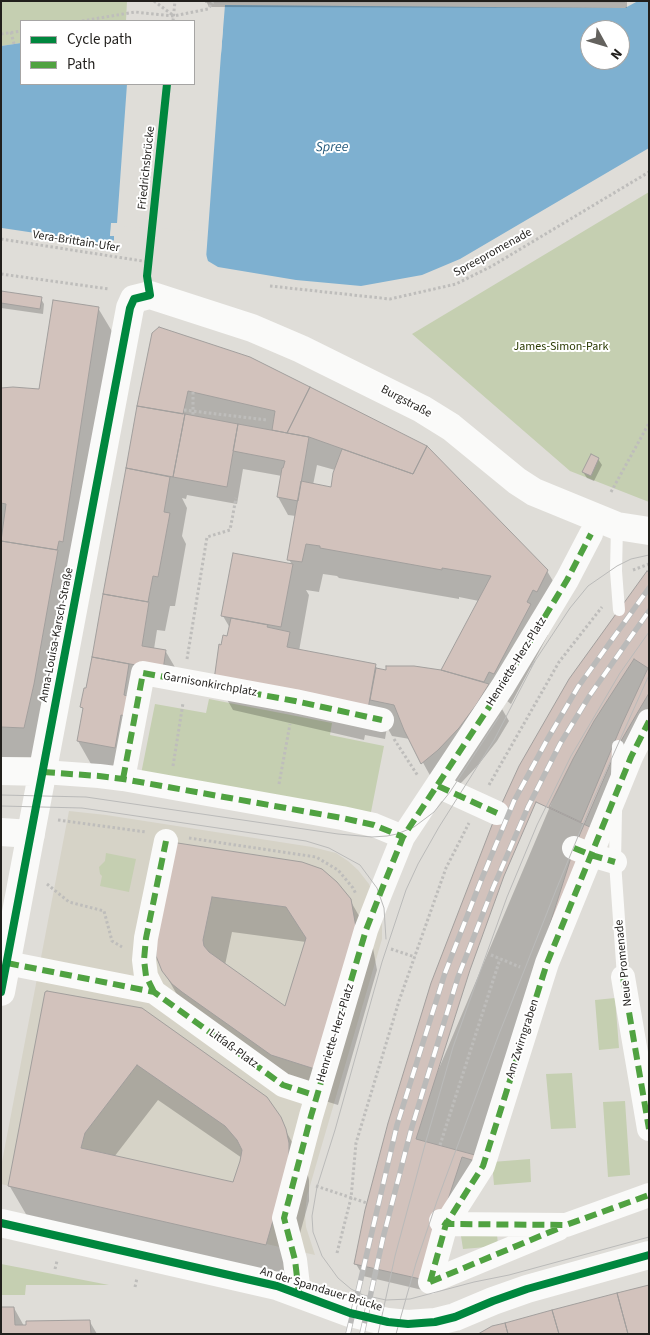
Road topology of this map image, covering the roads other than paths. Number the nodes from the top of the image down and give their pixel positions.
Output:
1 (148, 286) joint
2 (617, 526) junction
3 (649, 532) edge
4 (591, 534) dead end
5 (619, 610) dead end
6 (382, 720) road end
7 (649, 721) edge
8 (618, 746) dead end
9 (1, 771) edge
10 (43, 772) junction
11 (123, 779) junction
12 (434, 791) junction
13 (616, 794) junction
14 (488, 809) road end
15 (1, 832) edge
16 (31, 834) junction
17 (166, 837) road end
18 (403, 837) junction
19 (582, 852) junction
20 (615, 862) junction
21 (7, 964) junction
22 (623, 977) joint
23 (1, 992) edge
24 (154, 992) junction
25 (317, 1096) junction
26 (649, 1129) edge
27 (649, 1196) edge
28 (443, 1222) junction
29 (1, 1223) edge
30 (566, 1225) junction
31 (640, 1257) edge
32 (299, 1294) junction
33 (434, 1328) edge

1 - 2 street, Burgstraße
1 - 10 street, Anna-Louisa-Karsch-Straße
2 - 3 street, Burgstraße
2 - 5 lane
4 - 12 street, Henriette-Herz-Platz
6 - 11 street, Garnisonkirchplatz
7 - 13 street, Neue Promenade
8 - 13 lane, Neue Promenade
9 - 10 street
10 - 11 street
10 - 16 street, Anna-Louisa-Karsch-Straße
11 - 18 street
12 - 14 street
12 - 18 street, Henriette-Herz-Platz
13 - 19 street, Am Zwirngraben
13 - 20 lane, Neue Promenade
15 - 16 street
16 - 21 street, Anna-Louisa-Karsch-Straße
17 - 24 street
18 - 25 street, Henriette-Herz-Platz
19 - 20 street
19 - 28 street, Am Zwirngraben
20 - 22 lane, Neue Promenade
21 - 23 street, Anna-Louisa-Karsch-Straße
21 - 24 street, Litfaß-Platz
22 - 26 street, Neue Promenade
24 - 25 street, Litfaß-Platz
25 - 32 street, Henriette-Herz-Platz
27 - 30 street
28 - 30 street
28 - 30 street, Am Zwirngraben
29 - 32 street, An der Spandauer Brücke
31 - 33 street, An der Spandauer Brücke
32 - 33 street, An der Spandauer Brücke

